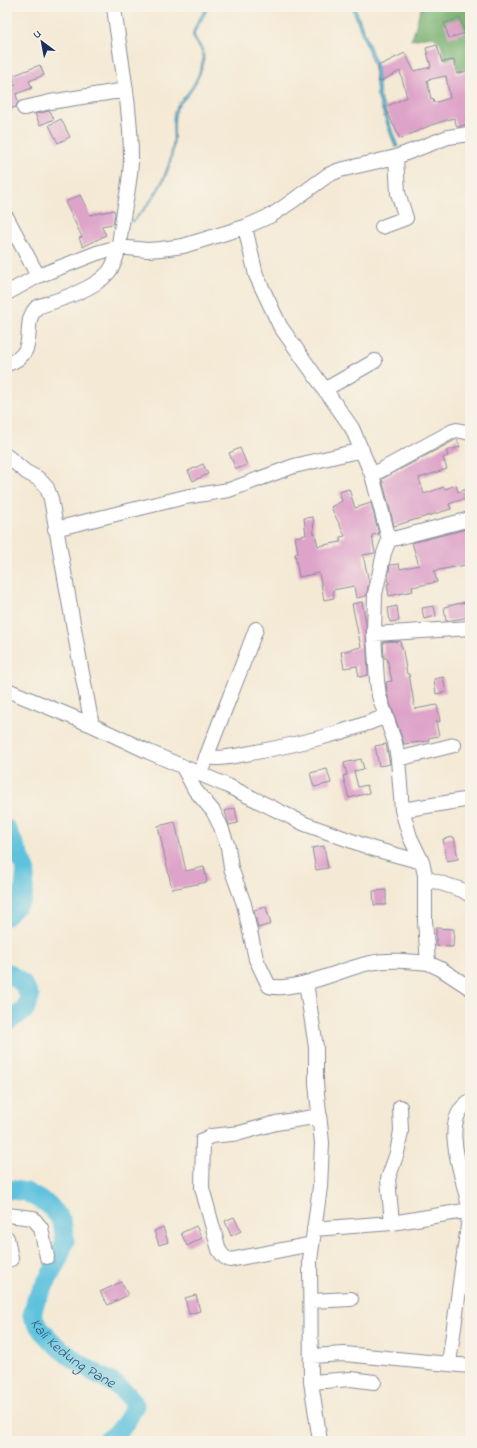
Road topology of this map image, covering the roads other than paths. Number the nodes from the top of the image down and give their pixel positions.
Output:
1 (114, 7) edge
2 (126, 90) junction
3 (24, 108) dead end
4 (470, 134) edge
5 (396, 157) junction
6 (7, 218) edge
7 (245, 226) junction
8 (382, 227) dead end
9 (12, 240) edge
10 (118, 247) junction
11 (38, 276) junction
12 (7, 293) edge
13 (376, 361) dead end
14 (7, 364) edge
15 (324, 390) junction
16 (470, 432) edge
17 (362, 450) junction
18 (7, 456) edge
19 (372, 475) junction
20 (470, 519) edge
21 (55, 529) junction
22 (389, 540) junction
23 (470, 628) edge
24 (256, 629) dead end
25 (374, 634) junction
26 (7, 690) edge
27 (386, 716) junction
28 (92, 725) junction
29 (454, 745) dead end
30 (206, 757) junction
31 (398, 759) junction
32 (192, 771) junction
33 (464, 800) dead end
34 (402, 810) junction
35 (424, 870) junction
36 (470, 895) edge
37 (428, 963) junction
38 (306, 983) junction
39 (470, 988) edge
40 (470, 1101) edge
41 (400, 1107) dead end
42 (320, 1116) junction
43 (470, 1210) edge
44 (7, 1215) edge
45 (392, 1223) junction
46 (314, 1229) junction
47 (7, 1238) edge
48 (312, 1244) junction
49 (47, 1257) dead end
50 (11, 1259) dead end
51 (351, 1299) dead end
52 (311, 1301) junction
53 (311, 1356) junction
54 (449, 1363) junction
55 (470, 1366) edge
56 (311, 1382) junction
57 (374, 1382) dead end
58 (320, 1441) edge

1 - 2 street
2 - 3 street
2 - 10 street
4 - 5 street
5 - 7 street
5 - 8 street
6 - 9 street
7 - 10 street
7 - 15 street
9 - 11 street
10 - 11 street
10 - 14 street
11 - 12 street
13 - 15 street
15 - 17 street
16 - 19 street
17 - 19 street
17 - 21 street
18 - 21 street
19 - 22 street
20 - 22 street
21 - 28 street
22 - 25 street
23 - 25 street
24 - 30 street
25 - 27 street
26 - 28 street
27 - 30 street
27 - 31 street
28 - 32 street
29 - 31 street
30 - 32 street
31 - 34 street
32 - 35 street
32 - 38 street
33 - 34 street
34 - 35 street
35 - 36 street
35 - 37 street
37 - 38 street
37 - 39 street
38 - 42 street
40 - 43 street
41 - 45 street
42 - 46 street
42 - 48 street
43 - 45 street
43 - 54 street
44 - 49 street
45 - 46 street
46 - 48 street
47 - 50 street
48 - 52 street
51 - 52 street
52 - 53 street
53 - 54 street
53 - 56 street
54 - 55 street
56 - 57 street
56 - 58 street

